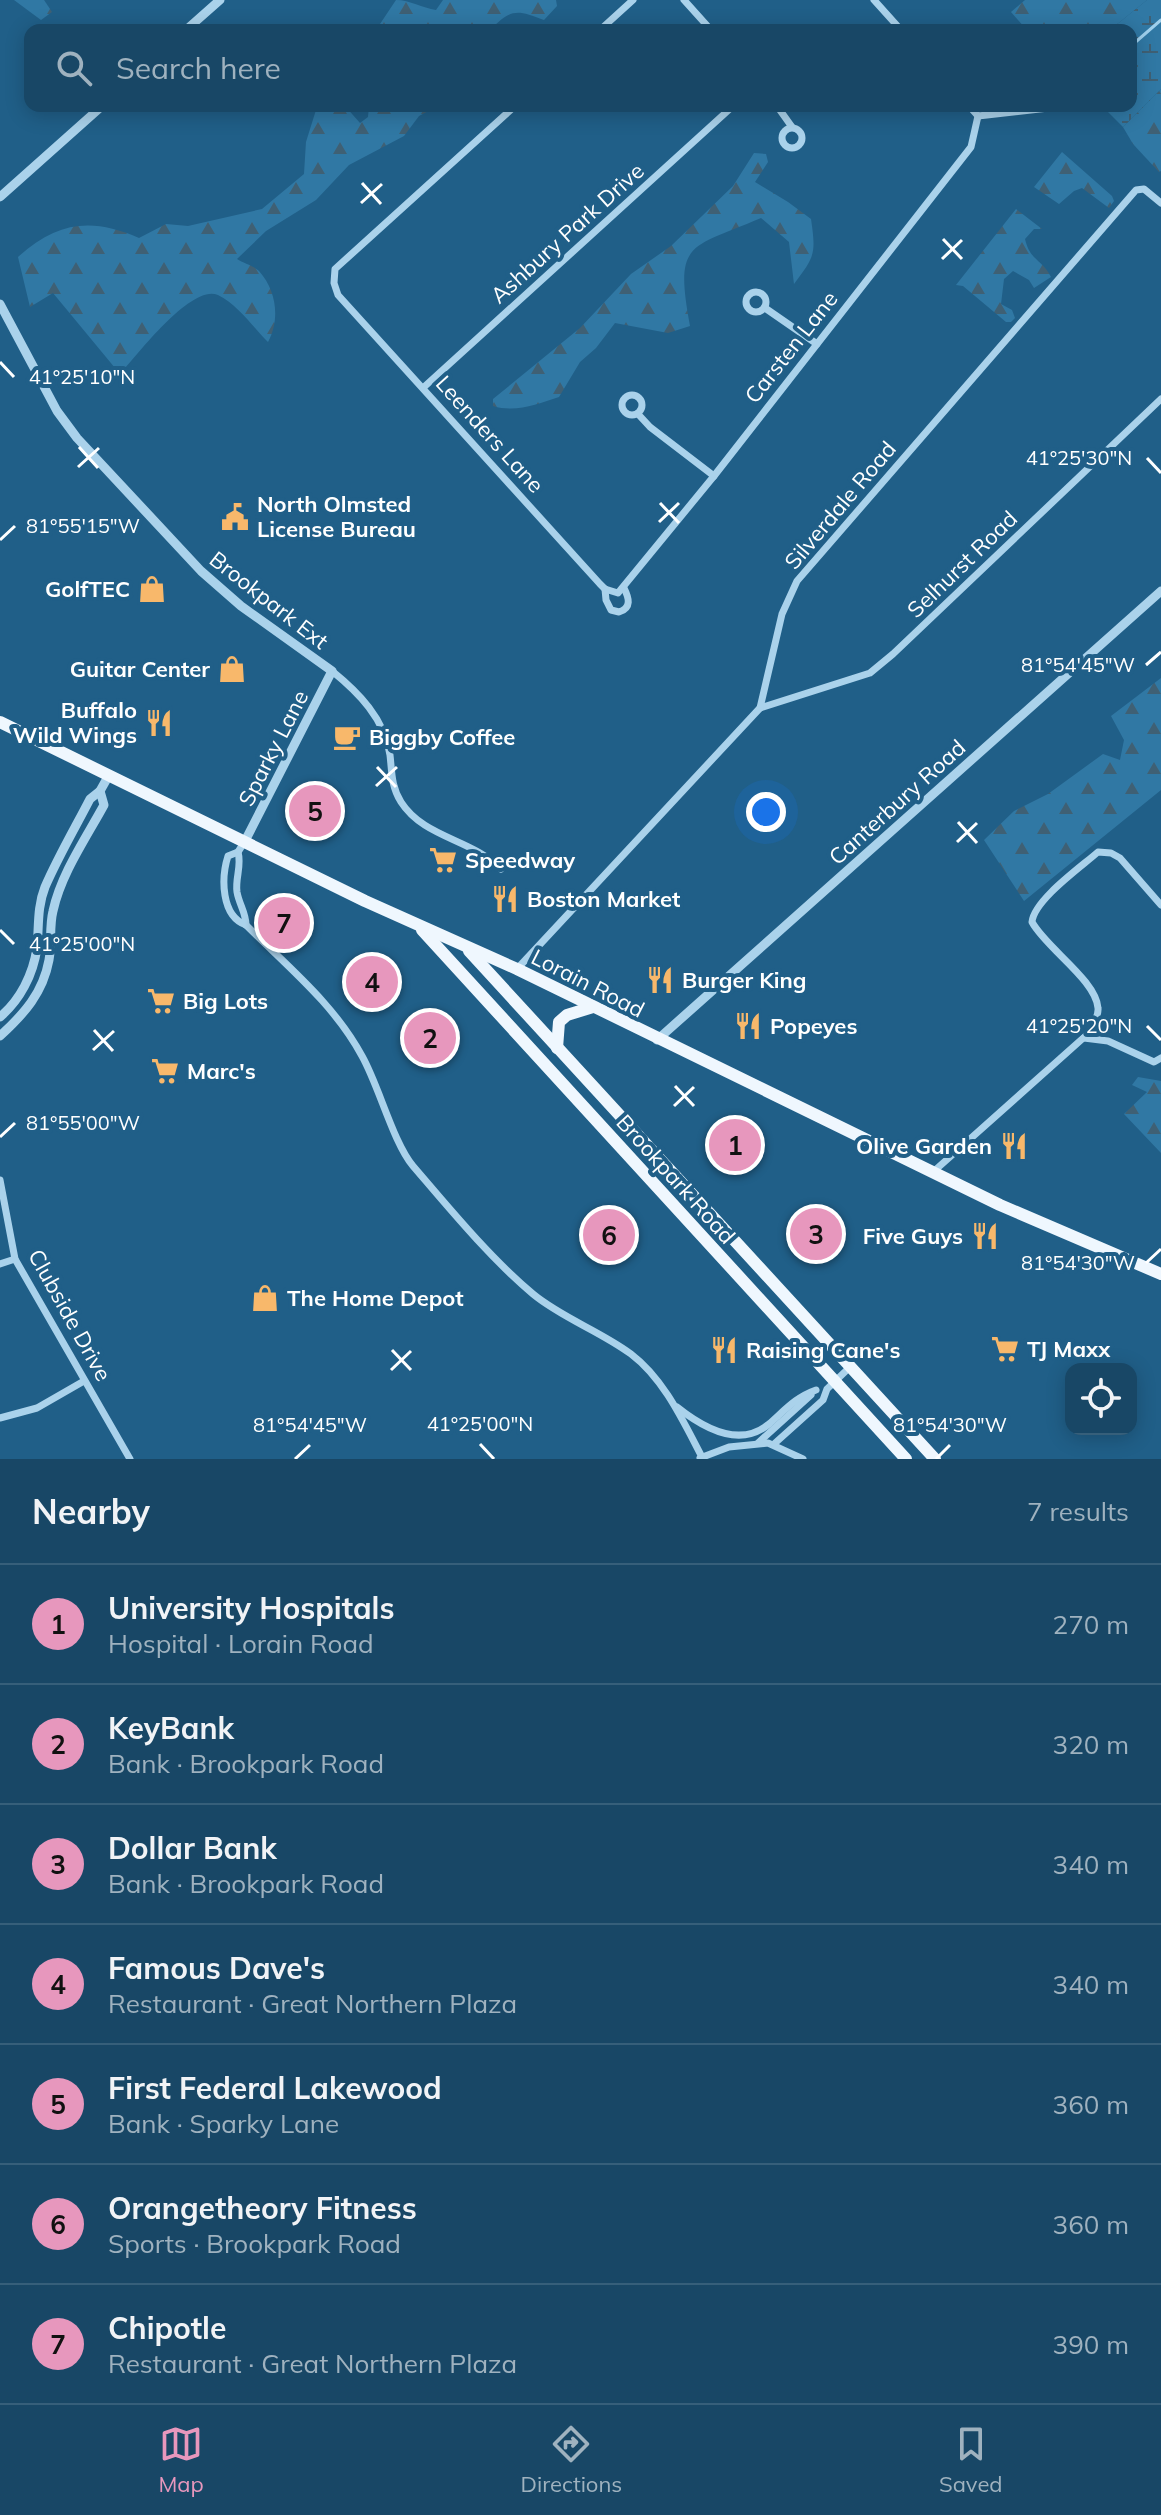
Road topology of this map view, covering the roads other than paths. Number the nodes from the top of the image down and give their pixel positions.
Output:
1 (220, 0) edge
2 (633, 0) edge
3 (684, 0) edge
4 (874, 0) edge
5 (193, 24) edge
6 (607, 24) edge
7 (706, 24) edge
8 (896, 24) edge
9 (95, 112) edge
10 (508, 112) edge
11 (726, 112) edge
12 (781, 112) edge
13 (974, 112) edge
14 (1013, 112) edge
15 (978, 116) junction
16 (792, 127) dead end
17 (0, 197) edge
18 (1161, 203) edge
19 (0, 304) edge
20 (765, 308) dead end
21 (817, 344) junction
22 (424, 387) junction
23 (1161, 399) edge
24 (638, 414) dead end
25 (714, 476) junction
26 (605, 589) junction
27 (621, 590) junction
28 (1161, 591) edge
29 (332, 671) junction
30 (760, 708) junction
31 (0, 722) edge
32 (109, 775) junction
33 (100, 791) junction
34 (242, 846) junction
35 (501, 869) dead end
36 (1161, 905) edge
37 (246, 925) junction
38 (417, 925) junction
39 (464, 946) junction
40 (517, 969) junction
41 (593, 1007) junction
42 (0, 1017) edge
43 (0, 1036) edge
44 (1084, 1038) junction
45 (657, 1040) junction
46 (557, 1048) junction
47 (1161, 1058) edge
48 (933, 1173) junction
49 (0, 1180) edge
50 (15, 1259) junction
51 (0, 1264) edge
52 (1161, 1274) edge
53 (850, 1367) junction
54 (84, 1381) junction
55 (831, 1385) junction
56 (816, 1390) junction
57 (672, 1402) junction
58 (0, 1418) edge
59 (758, 1443) junction
60 (774, 1444) junction
61 (701, 1458) edge
62 (130, 1459) edge
63 (803, 1459) edge
64 (906, 1459) edge
65 (935, 1459) edge

1 - 5 street
2 - 6 street
3 - 7 street
4 - 8 street
9 - 17 street
10 - 22 street, Leenders Lane
11 - 22 street, Ashbury Park Drive
12 - 16 street
13 - 15 street
14 - 15 street
15 - 21 street, Carsten Lane
18 - 30 street, Silverdale Road
19 - 29 street, Brookpark Ext
20 - 21 street
21 - 25 street, Carsten Lane
22 - 26 street, Leenders Lane
23 - 30 street, Selhurst Road
24 - 25 street
25 - 27 street, Carsten Lane
26 - 27 street
26 - 27 street
28 - 45 street, Canterbury Road
29 - 34 street, Sparky Lane
29 - 35 street, Brookpark Ext
30 - 40 street, Silverdale Road
31 - 32 main road, Lorain Road
32 - 33 street
32 - 34 main road, Lorain Road
33 - 42 street
33 - 43 street
34 - 37 street
34 - 37 street
34 - 38 main road, Lorain Road
36 - 44 street
37 - 57 street
38 - 39 main road, Lorain Road
38 - 55 main road, Brookpark Road
39 - 40 main road, Lorain Road
39 - 46 main road, Brookpark Road
40 - 41 main road, Lorain Road
41 - 45 main road, Lorain Road
41 - 46 main road
44 - 47 street
44 - 48 street
45 - 48 main road, Lorain Road
46 - 53 main road, Brookpark Road
48 - 52 main road, Lorain Road
49 - 50 street, Clubside Drive
50 - 51 street
50 - 54 street, Clubside Drive
53 - 55 street
53 - 65 main road, Brookpark Road
54 - 58 street
54 - 62 street, Clubside Drive
55 - 56 street
55 - 60 street
55 - 64 main road, Brookpark Road
56 - 57 street
56 - 59 street
57 - 61 street
59 - 60 street
59 - 61 street
60 - 63 street

